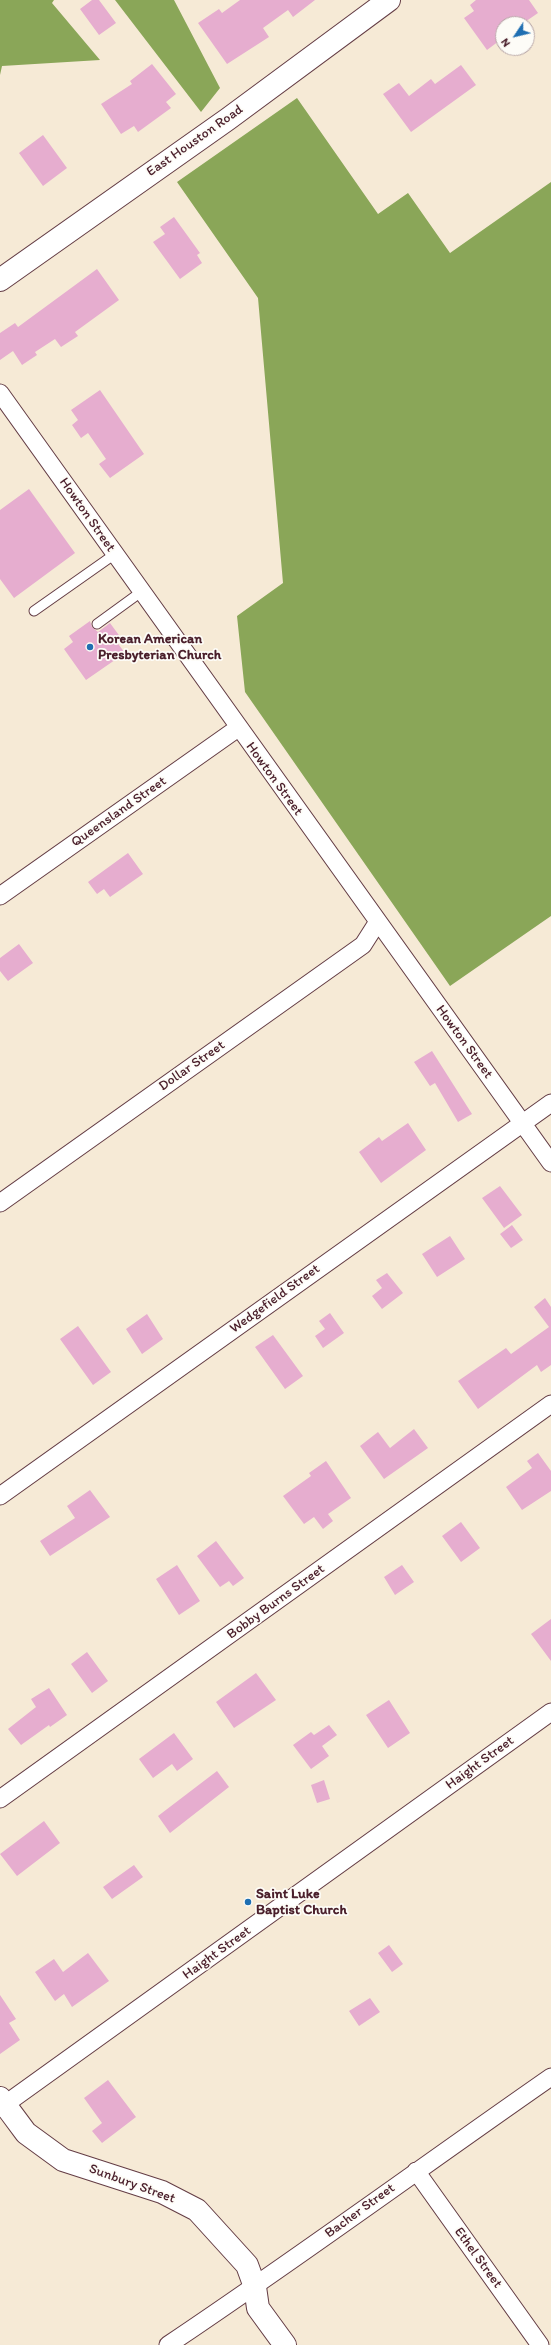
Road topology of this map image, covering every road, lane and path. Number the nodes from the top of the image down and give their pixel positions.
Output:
1 (389, 0) edge
2 (0, 280) edge
3 (0, 393) edge
4 (115, 554) junction
5 (141, 592) junction
6 (34, 611) dead end
7 (97, 624) dead end
8 (238, 728) junction
9 (0, 896) edge
10 (378, 923) junction
11 (551, 1103) edge
12 (523, 1123) junction
13 (551, 1163) edge
14 (0, 1203) edge
15 (551, 1404) edge
16 (0, 1496) edge
17 (551, 1712) edge
18 (0, 1799) edge
19 (551, 2078) edge
20 (2, 2104) edge
21 (416, 2171) junction
22 (255, 2287) junction
23 (168, 2345) edge
24 (285, 2345) edge
25 (540, 2345) edge

1 - 2 street, East Houston Road
3 - 4 street, Howton Street
4 - 5 street, Howton Street
4 - 6 lane
5 - 7 lane
5 - 8 street, Howton Street
8 - 9 street, Queensland Street
8 - 10 street, Howton Street
10 - 12 street, Howton Street
10 - 14 street, Dollar Street
11 - 12 street, Wedgefield Street
12 - 13 street, Howton Street
12 - 16 street, Wedgefield Street
15 - 18 street, Bobby Burns Street
17 - 20 street, Haight Street
19 - 21 street, Bacher Street
20 - 22 street, Sunbury Street
21 - 22 street, Bacher Street
21 - 25 street, Ethel Street
22 - 23 street, Bacher Street
22 - 24 street, Sunbury Street

